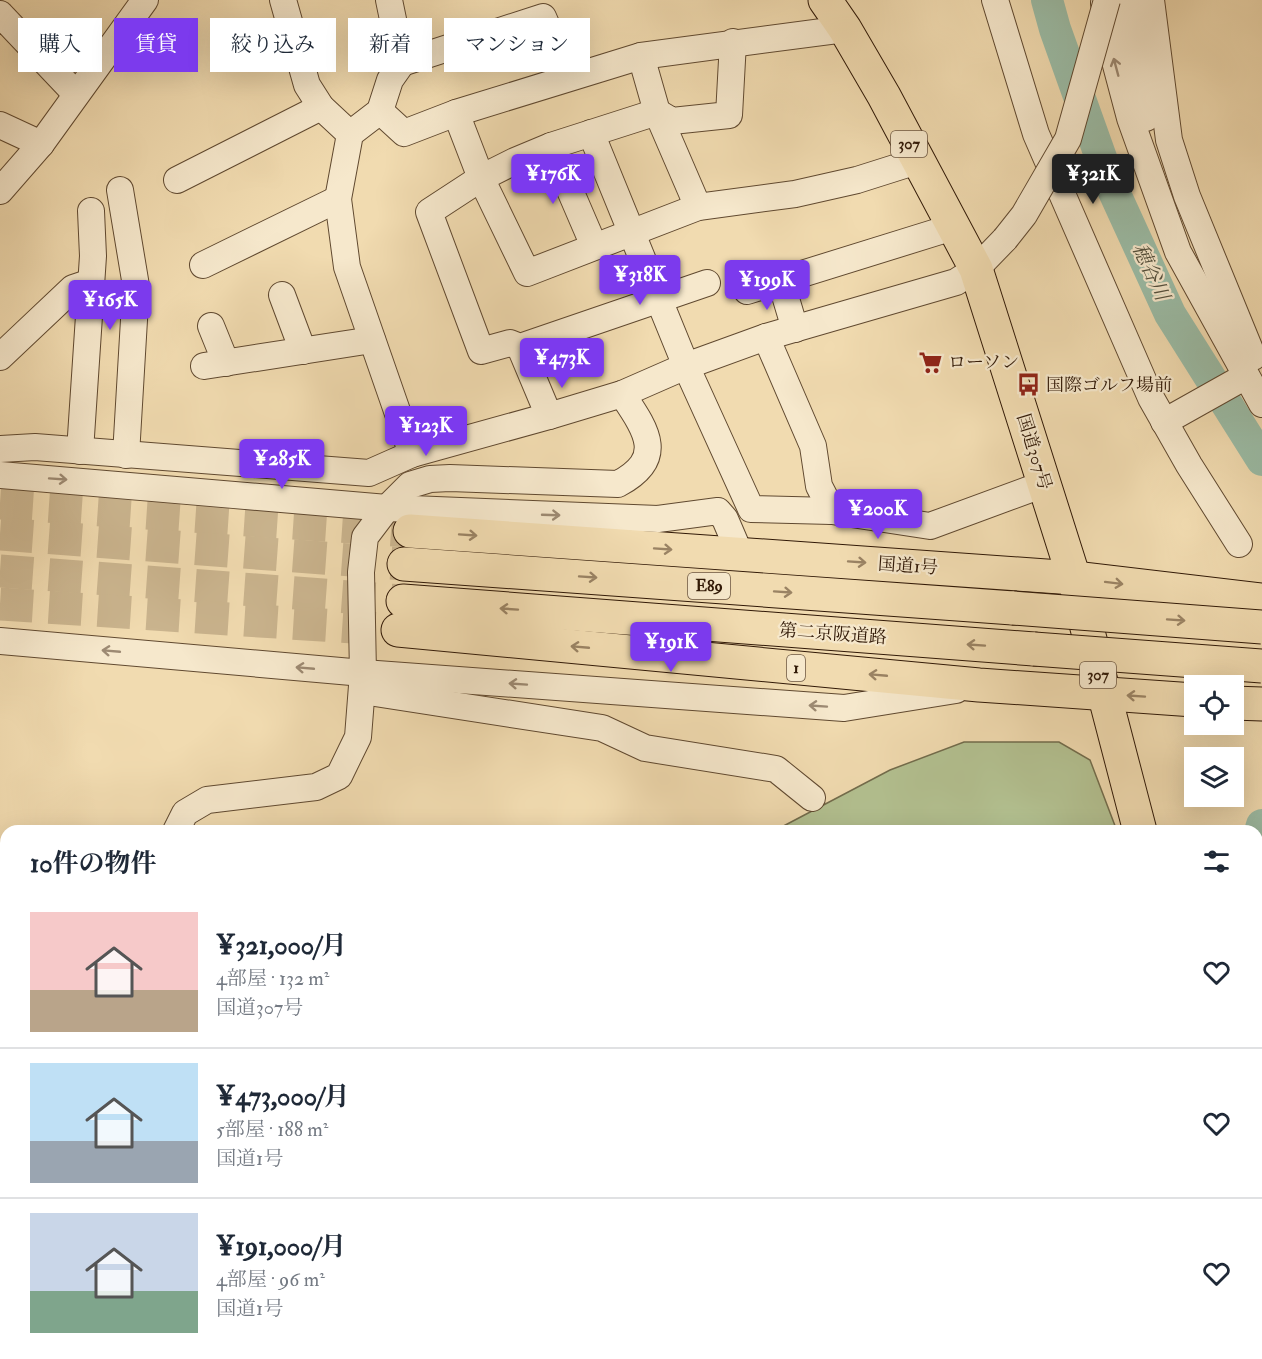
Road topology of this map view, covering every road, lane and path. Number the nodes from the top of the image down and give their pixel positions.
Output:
1 (145, 0) edge
2 (283, 0) edge
3 (389, 0) edge
4 (825, 0) edge
5 (995, 0) edge
6 (1105, 0) edge
7 (1126, 0) edge
8 (1151, 0) edge
9 (0, 14) edge
10 (393, 18) edge
11 (845, 29) junction
12 (733, 42) junction
13 (432, 53) edge
14 (641, 57) junction
15 (396, 72) edge
16 (569, 77) junction
17 (76, 94) junction
18 (321, 107) junction
19 (380, 111) junction
20 (657, 112) junction
21 (456, 113) junction
22 (0, 125) edge
23 (350, 134) junction
24 (591, 134) junction
25 (41, 144) junction
26 (552, 146) junction
27 (917, 161) junction
28 (481, 178) junction
29 (177, 180) dead end
30 (120, 190) dead end
31 (0, 191) edge
32 (338, 199) junction
33 (698, 207) junction
34 (91, 211) dead end
35 (953, 227) junction
36 (630, 231) junction
37 (129, 245) junction
38 (594, 246) junction
39 (93, 256) junction
40 (203, 265) dead end
41 (976, 269) junction
42 (91, 282) junction
43 (781, 282) junction
44 (708, 283) dead end
45 (747, 291) dead end
46 (282, 295) dead end
47 (661, 298) junction
48 (1213, 317) junction
49 (212, 326) dead end
50 (795, 329) junction
51 (766, 337) junction
52 (372, 340) junction
53 (520, 347) junction
54 (303, 351) junction
55 (0, 357) edge
56 (686, 366) junction
57 (1246, 377) edge
58 (622, 394) junction
59 (1262, 404) edge
60 (549, 416) junction
61 (1164, 422) junction
62 (0, 449) edge
63 (80, 451) junction
64 (412, 454) junction
65 (126, 455) junction
66 (0, 475) edge
67 (1044, 484) junction
68 (387, 508) junction
69 (832, 512) junction
70 (410, 531) tunnel mouth
71 (1239, 544) dead end
72 (740, 554) junction
73 (404, 564) tunnel mouth
74 (1074, 578) junction
75 (1262, 600) edge
76 (401, 616) joint
77 (1262, 627) edge
78 (0, 641) edge
79 (1262, 666) edge
80 (363, 682) junction
81 (979, 685) junction
82 (1103, 693) junction
83 (1184, 699) edge
84 (812, 798) dead end
85 (179, 825) edge
86 (1138, 825) edge

1 - 17 street
2 - 18 street
3 - 10 street
4 - 11 highway, 国道307号 / 307
5 - 61 street
6 - 41 street, bridge
48 -> 6 street
7 - 48 street
8 - 57 street
9 - 17 street
11 - 12 street
11 - 27 highway, 国道307号 / 307
12 - 14 street
12 - 20 street
13 - 16 street
14 - 16 street
14 - 20 street
15 - 19 street
16 - 21 street
17 - 25 street
18 - 23 street
18 - 29 street
19 - 21 street
19 - 23 street
20 - 24 street
20 - 33 street
21 - 28 street
22 - 25 street
23 - 32 street
24 - 26 street
24 - 36 street
25 - 31 street
26 - 28 street
26 - 38 street
27 - 33 street
27 - 35 highway, 国道307号 / 307
28 - 38 street
28 - 53 street
30 - 37 street
32 - 40 street
32 - 52 street
33 - 36 street
34 - 39 street
35 - 41 highway, 国道307号 / 307
35 - 43 street
36 - 38 street
36 - 47 street
37 - 39 street
37 - 65 street
39 - 42 street
41 - 50 street
41 - 67 highway, 国道307号 / 307
42 - 55 street
42 - 63 street
43 - 45 street
43 - 50 street
44 - 47 street
46 - 54 street
47 - 53 street
47 - 56 street
48 - 57 street
49 - 54 street
50 - 51 street
51 - 56 street
51 - 69 street
52 - 54 street
52 - 64 street
53 - 60 street
56 - 58 street
56 - 69 street
57 - 59 street
57 - 61 street
58 - 60 street
58 - 68 street
60 - 64 street
61 - 71 street
62 - 63 street
63 - 65 street
64 - 65 street
66 -> 68 street
67 - 69 street
67 - 74 highway, 国道307号 / 307
68 -> 72 street
68 - 80 street
70 -> 72 highway, 国道1号
72 -> 74 highway, 国道1号
73 -> 77 highway, E89, bridge
74 -> 75 highway, 国道1号
74 - 82 highway, 国道307号 / 307
79 -> 76 highway, 第二京阪道路 / E89, bridge
81 -> 76 highway, 1
80 -> 78 street
81 -> 80 street
80 - 84 street
80 - 85 street
81 - 82 highway, 1
83 -> 82 highway, 1
82 - 86 highway, 国道307号 / 307

